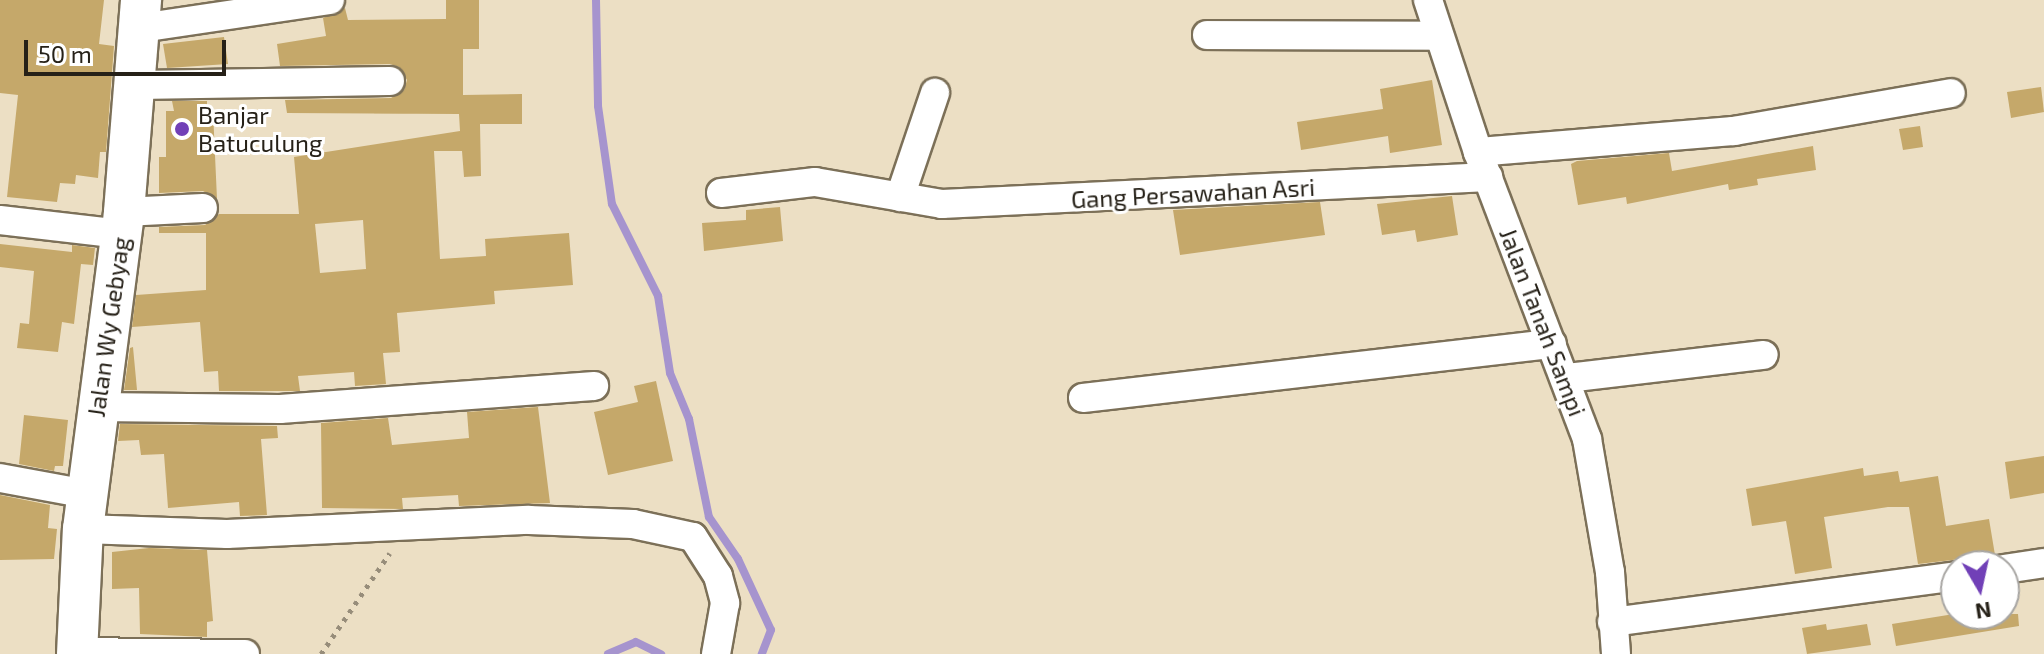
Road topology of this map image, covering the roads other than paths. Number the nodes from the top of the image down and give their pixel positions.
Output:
1 (330, 0) edge
2 (1428, 0) edge
3 (140, 14) edge
4 (1207, 35) dead end
5 (1437, 36) junction
6 (390, 81) dead end
7 (136, 85) junction
8 (935, 93) dead end
9 (1951, 93) dead end
10 (1483, 164) junction
11 (721, 193) dead end
12 (900, 197) junction
13 (203, 208) dead end
14 (0, 220) edge
15 (123, 223) junction
16 (1552, 344) junction
17 (1764, 355) dead end
18 (1567, 378) junction
19 (594, 386) dead end
20 (1083, 398) dead end
21 (97, 407) junction
22 (0, 478) edge
23 (85, 511) junction
24 (2044, 563) edge
25 (2020, 567) edge
26 (1940, 578) edge
27 (1612, 622) junction
28 (77, 653) edge
29 (245, 654) edge
30 (716, 654) edge
31 (1616, 654) edge

1 - 3 street
2 - 5 street, Jalan Tanah Sampi
3 - 7 street, Jalan Wy Gebyag
4 - 5 street
5 - 10 street, Jalan Tanah Sampi
6 - 7 street
7 - 15 street, Jalan Wy Gebyag
8 - 12 street
9 - 10 street, Gang Persawahan Asri
10 - 12 street, Gang Persawahan Asri
10 - 16 street, Jalan Tanah Sampi
11 - 12 street, Gang Persawahan Asri
13 - 15 street
14 - 15 street
15 - 21 street, Jalan Wy Gebyag
16 - 18 street, Jalan Tanah Sampi
16 - 20 street
17 - 18 street
18 - 27 street, Jalan Tanah Sampi
19 - 21 street
21 - 23 street, Jalan Wy Gebyag
22 - 23 street
23 - 28 street, Jalan Wy Gebyag
23 - 30 street
24 - 25 street
26 - 27 street
27 - 31 street, Jalan Tanah Sampi
28 - 29 street

